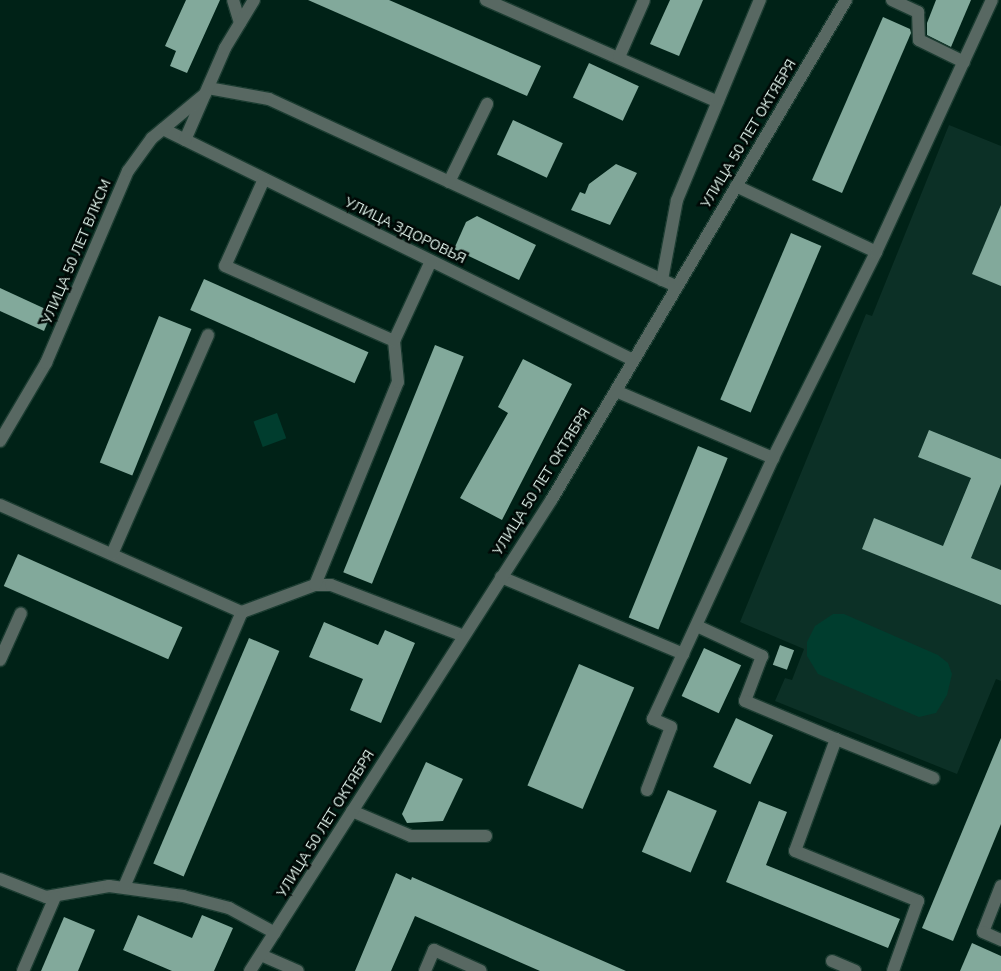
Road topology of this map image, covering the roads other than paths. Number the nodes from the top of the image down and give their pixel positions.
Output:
1 (233, 0) edge
2 (254, 0) edge
3 (486, 0) edge
4 (644, 0) edge
5 (760, 0) edge
6 (846, 0) edge
7 (892, 0) edge
8 (992, 0) edge
9 (240, 23) junction
10 (619, 57) junction
11 (964, 62) junction
12 (207, 91) junction
13 (718, 102) junction
14 (487, 104) dead end
15 (163, 129) junction
16 (185, 140) junction
17 (264, 179) junction
18 (450, 182) junction
19 (736, 186) junction
20 (876, 252) junction
21 (431, 261) junction
22 (662, 280) junction
23 (677, 286) junction
24 (208, 335) dead end
25 (394, 341) junction
26 (633, 360) junction
27 (616, 391) junction
28 (0, 441) edge
29 (774, 458) junction
30 (0, 505) edge
31 (112, 554) junction
32 (501, 578) junction
33 (315, 585) junction
34 (242, 612) junction
35 (21, 613) dead end
36 (697, 626) junction
37 (464, 636) junction
38 (682, 654) junction
39 (0, 660) edge
40 (836, 739) junction
41 (933, 778) dead end
42 (647, 790) dead end
43 (352, 810) junction
44 (486, 836) dead end
45 (0, 879) edge
46 (1001, 886) edge
47 (124, 887) junction
48 (55, 897) junction
49 (275, 933) junction
50 (1001, 940) edge
51 (260, 956) junction
52 (832, 961) dead end
53 (24, 971) edge
54 (250, 971) edge
55 (298, 971) edge
56 (425, 971) edge
57 (481, 971) edge
58 (855, 971) edge
59 (893, 971) edge

1 - 9 street
2 - 9 street, УЛИЦА 50 ЛЕТ ВЛКСМ
3 - 10 street
4 - 10 street
5 - 13 street
6 - 19 street, УЛИЦА 50 ЛЕТ ОКТЯБРЯ
7 - 11 street
8 - 11 street
9 - 12 street, УЛИЦА 50 ЛЕТ ВЛКСМ
10 - 13 street
11 - 20 street
12 - 15 street, УЛИЦА 50 ЛЕТ ВЛКСМ
12 - 16 street, УЛИЦА 50 ЛЕТ ВЛКСМ
12 - 18 street
13 - 22 street
14 - 18 street
15 - 16 street, УЛИЦА ЗДОРОВЬЯ
15 - 28 street, УЛИЦА 50 ЛЕТ ВЛКСМ
16 - 17 street, УЛИЦА ЗДОРОВЬЯ
17 - 21 street, УЛИЦА ЗДОРОВЬЯ
17 - 25 street
18 - 22 street
19 - 20 street
19 - 23 street, УЛИЦА 50 ЛЕТ ОКТЯБРЯ
20 - 29 street
21 - 25 street
21 - 26 street, УЛИЦА ЗДОРОВЬЯ
22 - 23 street
23 - 26 street, УЛИЦА 50 ЛЕТ ОКТЯБРЯ
24 - 31 street
25 - 33 street
26 - 27 street, УЛИЦА 50 ЛЕТ ОКТЯБРЯ
27 - 29 street
27 - 32 street, УЛИЦА 50 ЛЕТ ОКТЯБРЯ
29 - 36 street
30 - 31 street
31 - 34 street
32 - 37 street, УЛИЦА 50 ЛЕТ ОКТЯБРЯ
32 - 38 street
33 - 34 street
33 - 37 street
34 - 47 street
35 - 39 street
36 - 38 street
36 - 40 street
37 - 43 street, УЛИЦА 50 ЛЕТ ОКТЯБРЯ
38 - 42 street
40 - 41 street
40 - 59 street
43 - 44 street
43 - 49 street, УЛИЦА 50 ЛЕТ ОКТЯБРЯ
45 - 48 street
46 - 50 street
47 - 48 street
47 - 49 street
48 - 53 street
49 - 51 street, УЛИЦА 50 ЛЕТ ОКТЯБРЯ
51 - 54 street, УЛИЦА 50 ЛЕТ ОКТЯБРЯ
51 - 55 street
52 - 58 street
56 - 57 street

